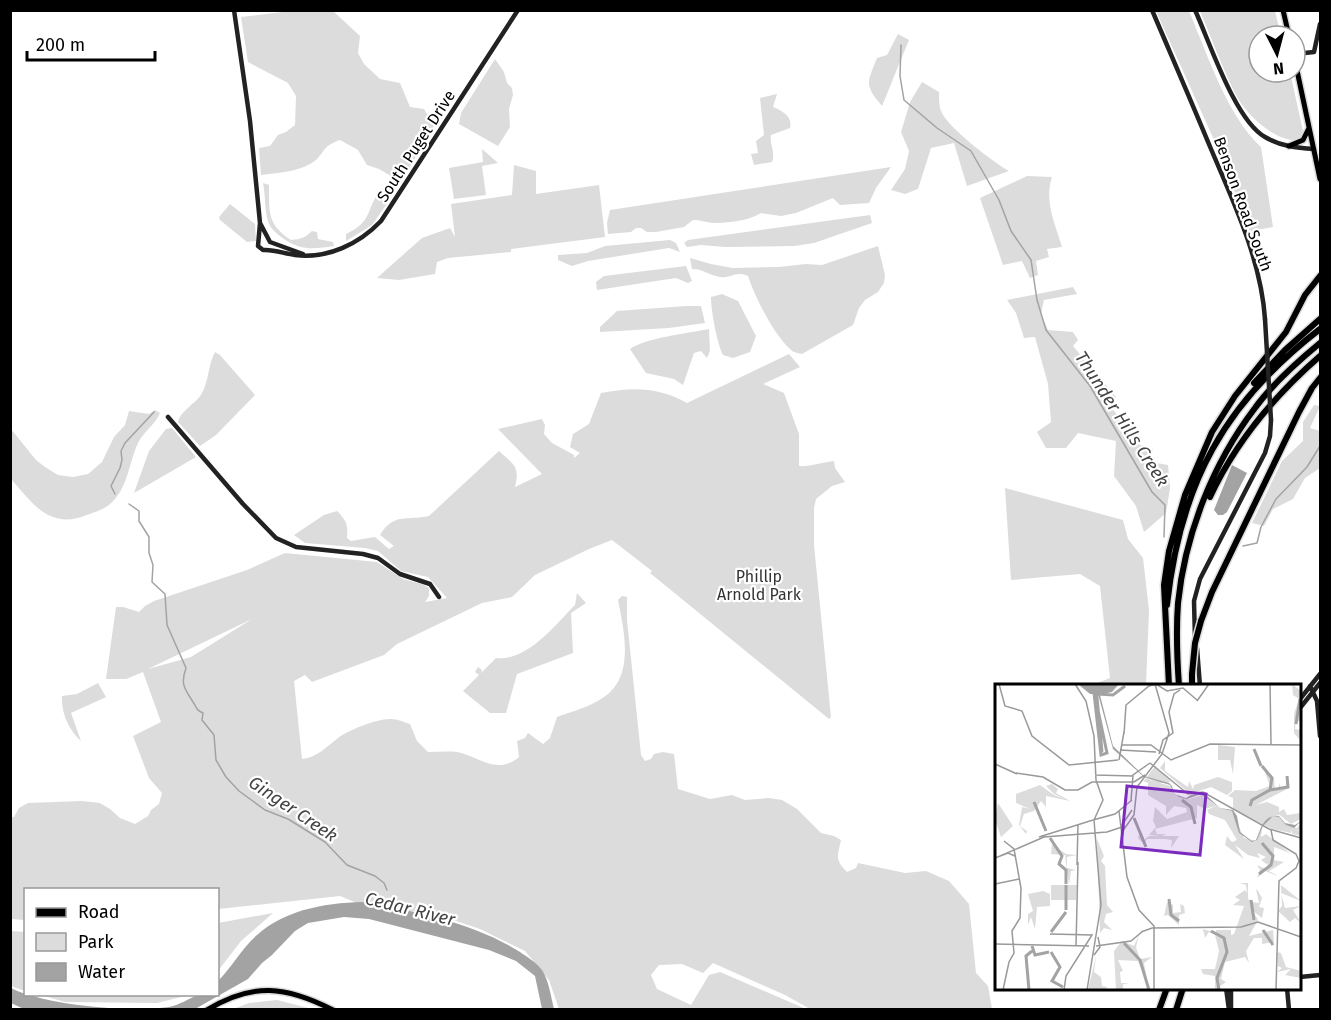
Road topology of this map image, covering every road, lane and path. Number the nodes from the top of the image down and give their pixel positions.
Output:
1 (234, 10) edge
2 (518, 10) edge
3 (1152, 10) edge
4 (1196, 10) edge
5 (1320, 24) edge
6 (1307, 53) edge
7 (1300, 84) edge
8 (1310, 127) junction
9 (1289, 146) junction
10 (1314, 149) junction
11 (1320, 179) edge
12 (260, 223) junction
13 (259, 240) junction
14 (269, 240) junction
15 (267, 249) junction
16 (304, 255) junction
17 (1320, 276) edge
18 (1320, 284) edge
19 (1302, 302) junction
20 (1320, 319) edge
21 (1320, 330) edge
22 (1320, 343) edge
23 (1320, 356) edge
24 (1319, 380) edge
25 (1245, 399) junction
26 (168, 417) dead end
27 (1196, 521) junction
28 (439, 597) dead end
29 (1167, 640) junction
30 (1320, 674) edge
31 (1320, 683) edge
32 (1168, 684) edge
33 (1179, 684) edge
34 (1192, 684) edge
35 (1200, 684) edge
36 (1312, 689) junction
37 (1301, 697) edge
38 (1301, 705) edge
39 (1320, 736) edge
40 (1320, 975) edge
41 (1301, 977) edge
42 (1166, 990) edge
43 (1182, 990) edge
44 (1226, 990) edge
45 (1231, 990) edge
46 (1287, 990) edge
47 (207, 1010) edge
48 (333, 1010) edge
49 (1159, 1010) edge
50 (1176, 1010) edge
51 (1230, 1010) edge
52 (1289, 1010) edge

1 - 12 street
2 - 16 street, South Puget Drive
3 - 35 street, Benson Road South, bridge
4 - 9 street
5 - 6 street
7 - 8 main road
8 - 9 main road
8 - 10 main road
9 - 10 street
10 - 11 main road
12 - 13 street
12 - 14 street
13 - 14 street
13 - 15 street
14 - 15 street
14 - 16 street, South Puget Drive
15 - 16 street, South Puget Drive
17 - 19 highway
18 - 19 highway
19 - 29 highway
20 - 25 highway
21 - 25 highway
22 - 27 highway
23 - 27 highway
24 - 34 highway, bridge
25 - 29 highway
26 - 28 street
27 - 33 highway
29 - 32 highway
30 - 36 street
31 - 36 street
36 - 37 street
36 - 38 street
36 - 39 street
40 - 41 street
42 - 49 highway
43 - 50 highway
44 - 51 street
45 - 51 street
46 - 52 street
47 - 48 main road

